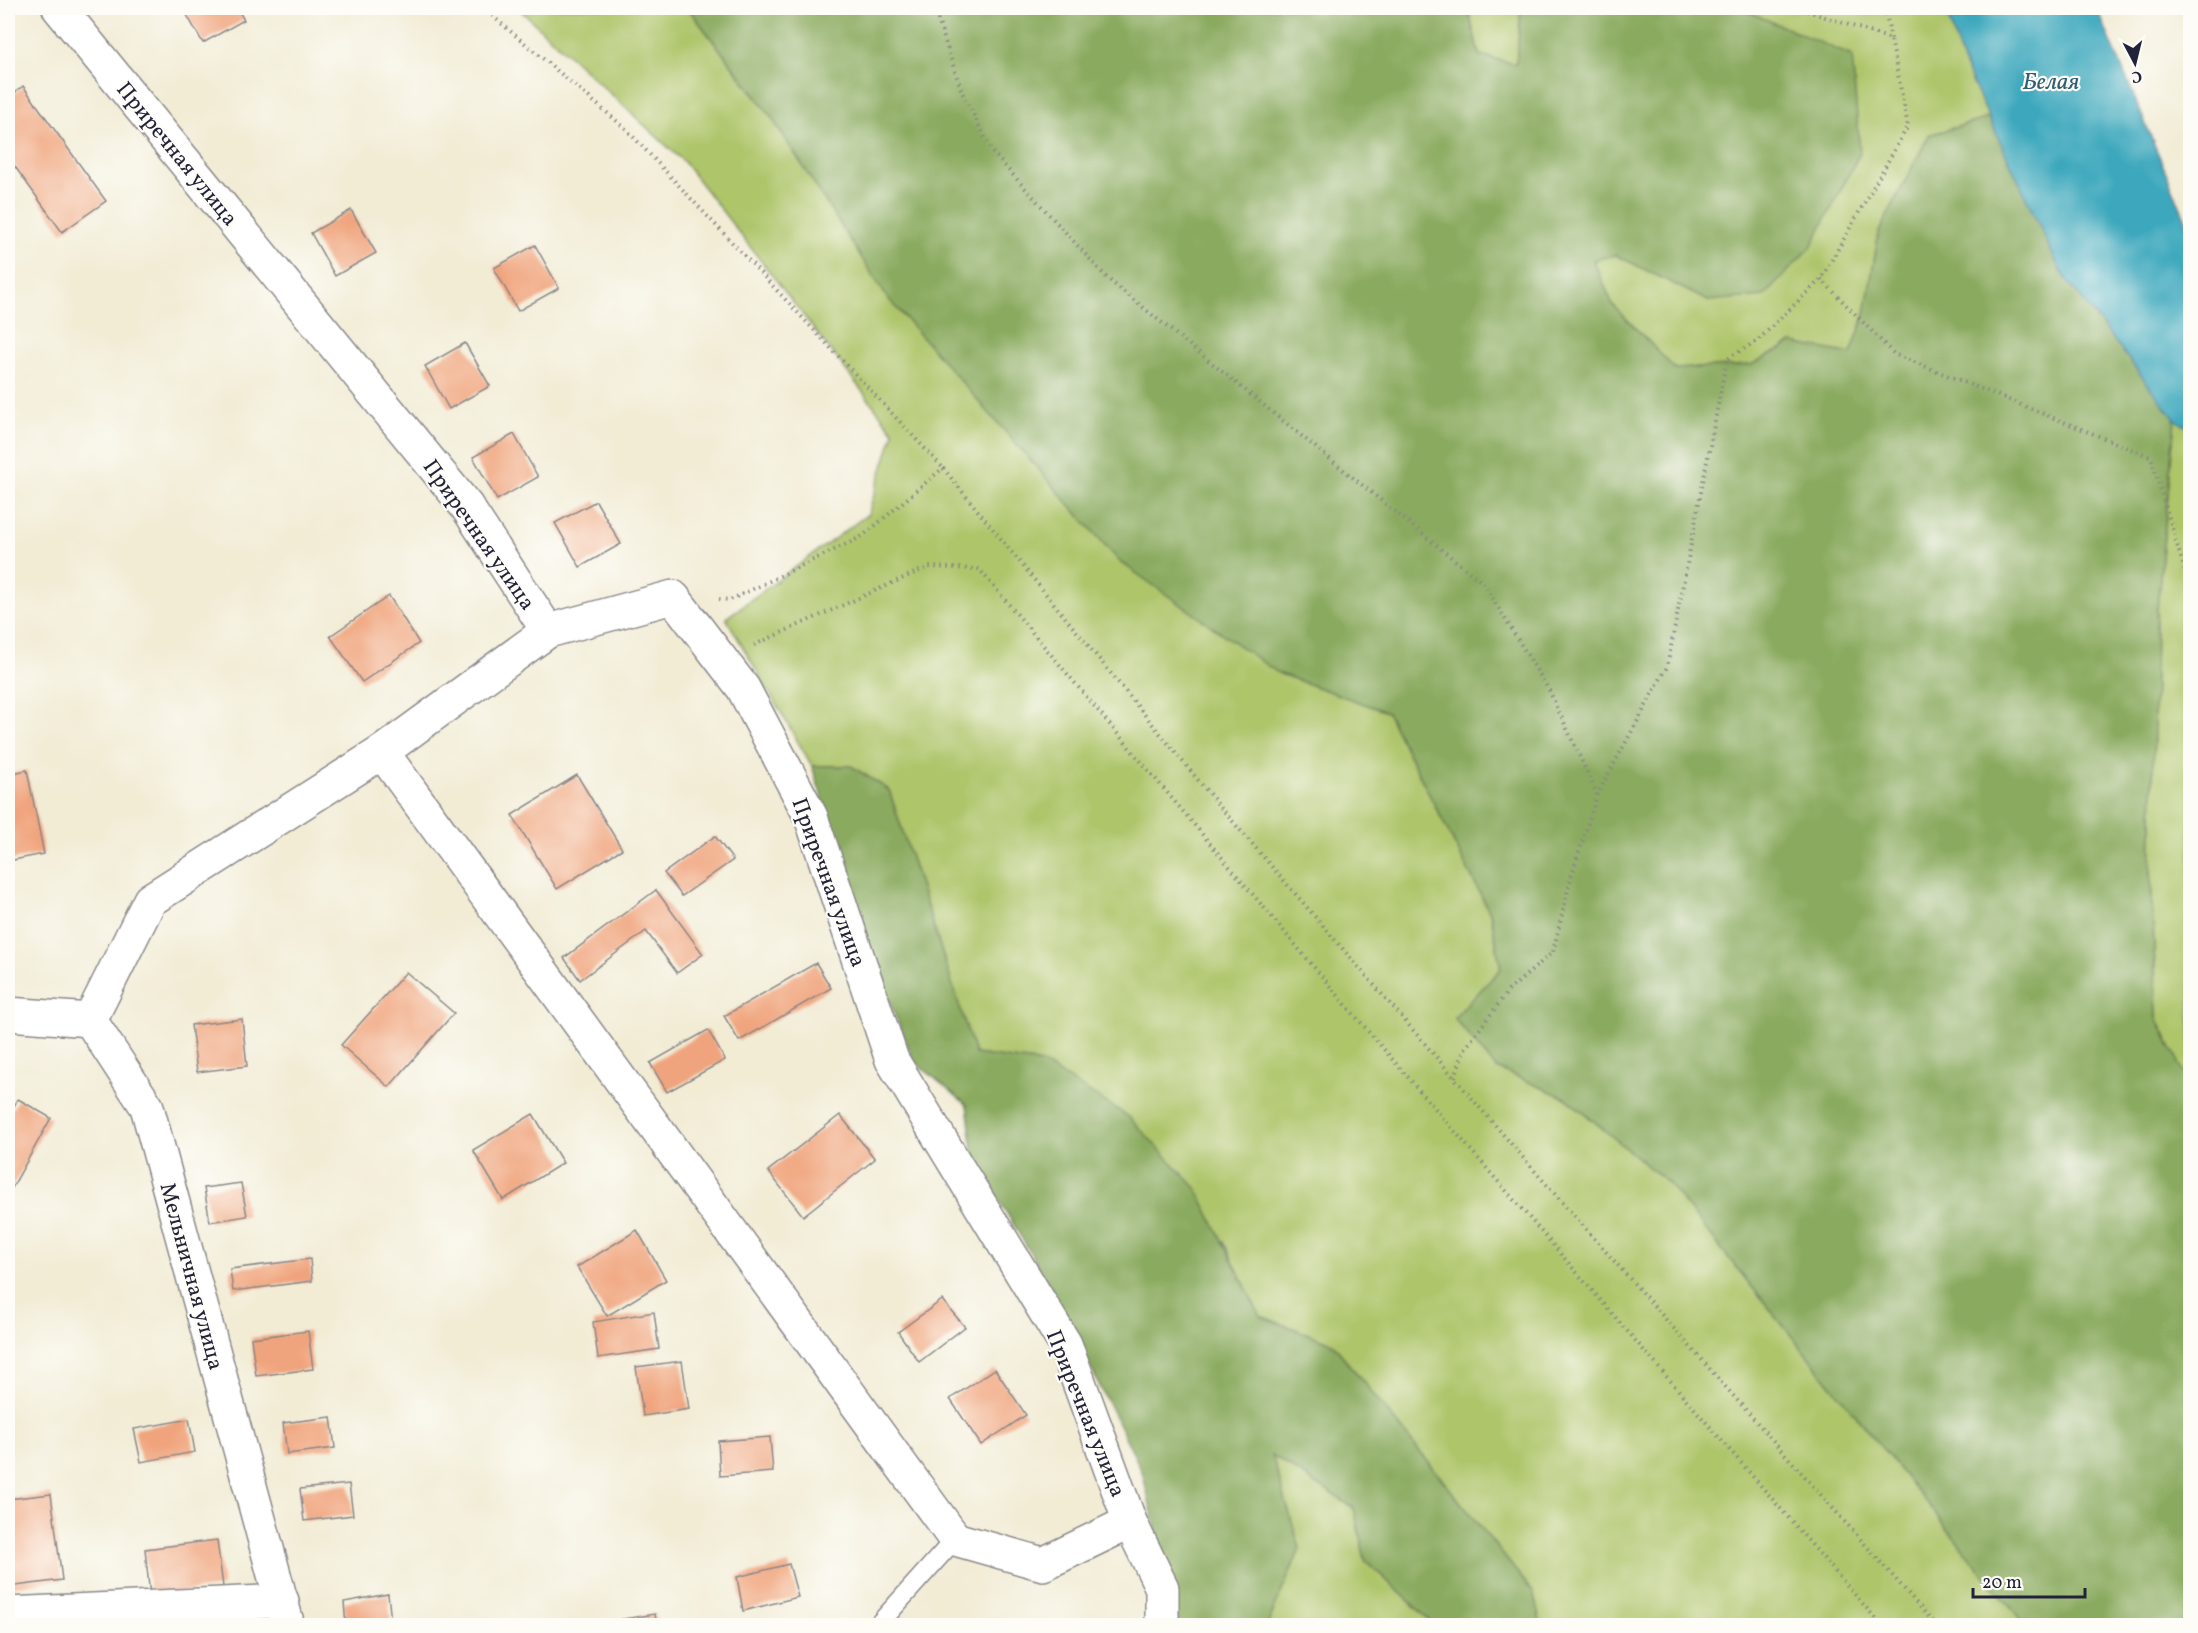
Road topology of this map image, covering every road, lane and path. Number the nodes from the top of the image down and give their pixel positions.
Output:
1 (59, 8) edge
2 (483, 8) edge
3 (934, 8) edge
4 (1798, 8) edge
5 (1884, 8) edge
6 (1891, 39) junction
7 (1821, 279) junction
8 (943, 468) junction
9 (2190, 588) edge
10 (673, 597) junction
11 (548, 631) junction
12 (722, 660) junction
13 (382, 752) junction
14 (1597, 795) junction
15 (8, 1014) edge
16 (90, 1020) junction
17 (1455, 1078) junction
18 (1130, 1522) junction
19 (955, 1539) junction
20 (285, 1613) edge
21 (8, 1614) edge
22 (877, 1626) edge
23 (1162, 1626) edge
24 (1882, 1626) edge
25 (1937, 1626) edge

1 - 11 street, Приречная улица
2 - 8 path
3 - 14 path
4 - 6 path
5 - 6 path
6 - 7 path
7 - 9 path
7 - 14 path
8 - 10 path
8 - 17 path
10 - 11 street, Приречная улица
10 - 12 street, Приречная улица
11 - 13 street
12 - 18 street, Приречная улица
12 - 24 path
13 - 16 street
13 - 19 street
14 - 17 path
15 - 16 street
16 - 20 street, Мельничная улица
17 - 25 path
18 - 19 street, Приречная улица
18 - 23 street, Приречная улица
19 - 22 lane
20 - 21 street

